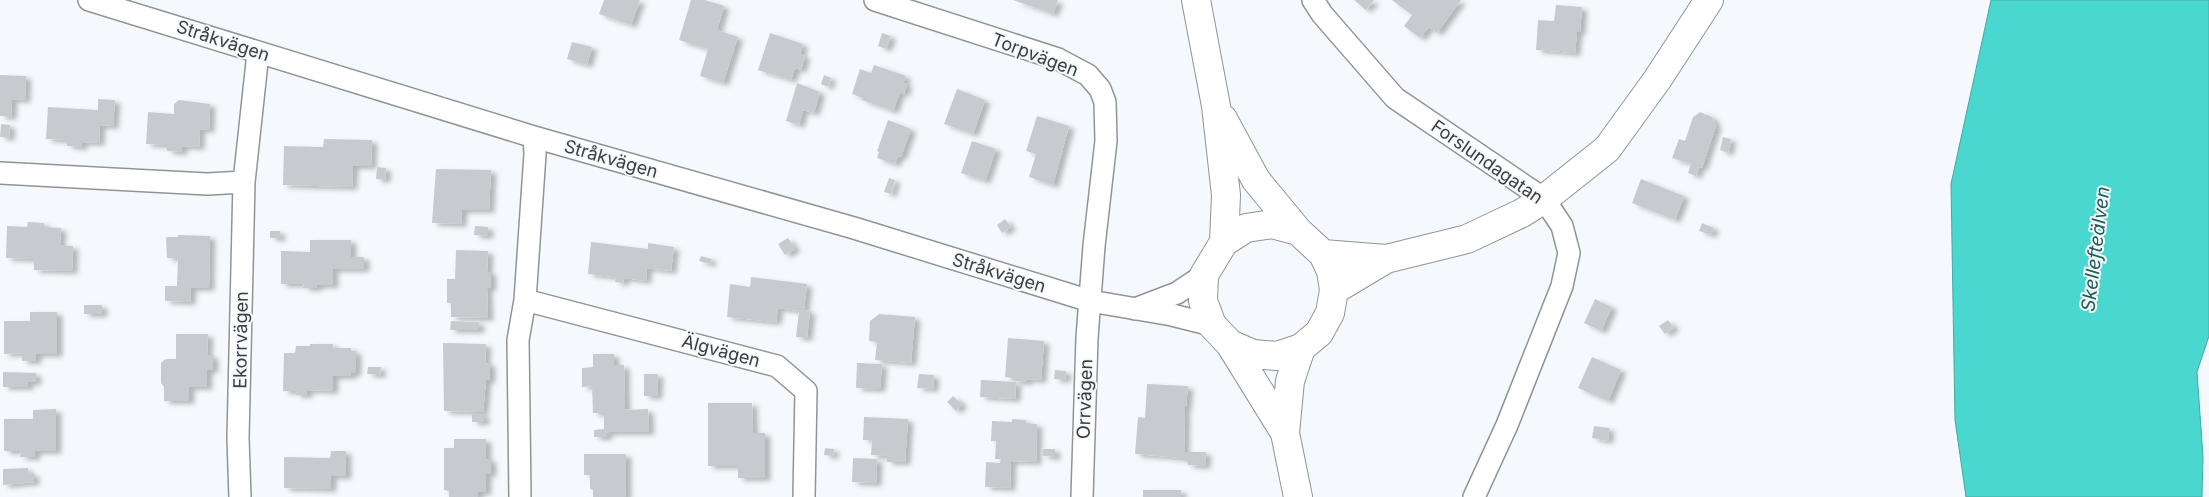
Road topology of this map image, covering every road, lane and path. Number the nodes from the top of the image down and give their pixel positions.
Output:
1 (89, 0) edge
2 (875, 0) edge
3 (1196, 0) edge
4 (1312, 0) edge
5 (1709, 0) edge
6 (258, 53) junction
7 (1216, 106) junction
8 (534, 137) junction
9 (0, 173) edge
10 (244, 182) junction
11 (1544, 200) junction
12 (1298, 231) junction
13 (1224, 242) junction
14 (1324, 254) junction
15 (1386, 260) junction
16 (1204, 275) junction
17 (1334, 290) junction
18 (525, 300) junction
19 (1090, 301) junction
20 (1135, 309) junction
21 (1221, 334) junction
22 (1301, 348) junction
23 (1285, 432) junction
24 (240, 497) edge
25 (520, 497) edge
26 (804, 497) edge
27 (1082, 497) edge
28 (1298, 497) edge
29 (1474, 497) edge

1 - 6 street, Stråkvägen
2 - 19 street, Torpvägen
3 - 7 main road
4 - 11 street, Forslundagatan
5 - 11 main road
6 - 8 street, Stråkvägen
6 - 10 street, Ekorrvägen
7 - 12 main road
7 - 13 main road
8 - 18 street
8 - 19 street, Stråkvägen
9 - 10 street
10 - 24 street, Ekorrvägen
11 - 15 main road
11 - 29 street, Forslundagatan
12 - 13 main road
12 - 14 main road
13 - 16 main road
14 - 15 main road
14 - 17 main road
15 - 17 main road
16 - 20 street
16 - 21 main road
17 - 22 main road
18 - 25 street
18 - 26 street, Älgvägen
19 - 20 street, Stråkvägen
19 - 27 street, Orrvägen
20 - 21 street, Stråkvägen
21 - 22 main road
21 - 23 main road
22 - 23 main road
23 - 28 main road

